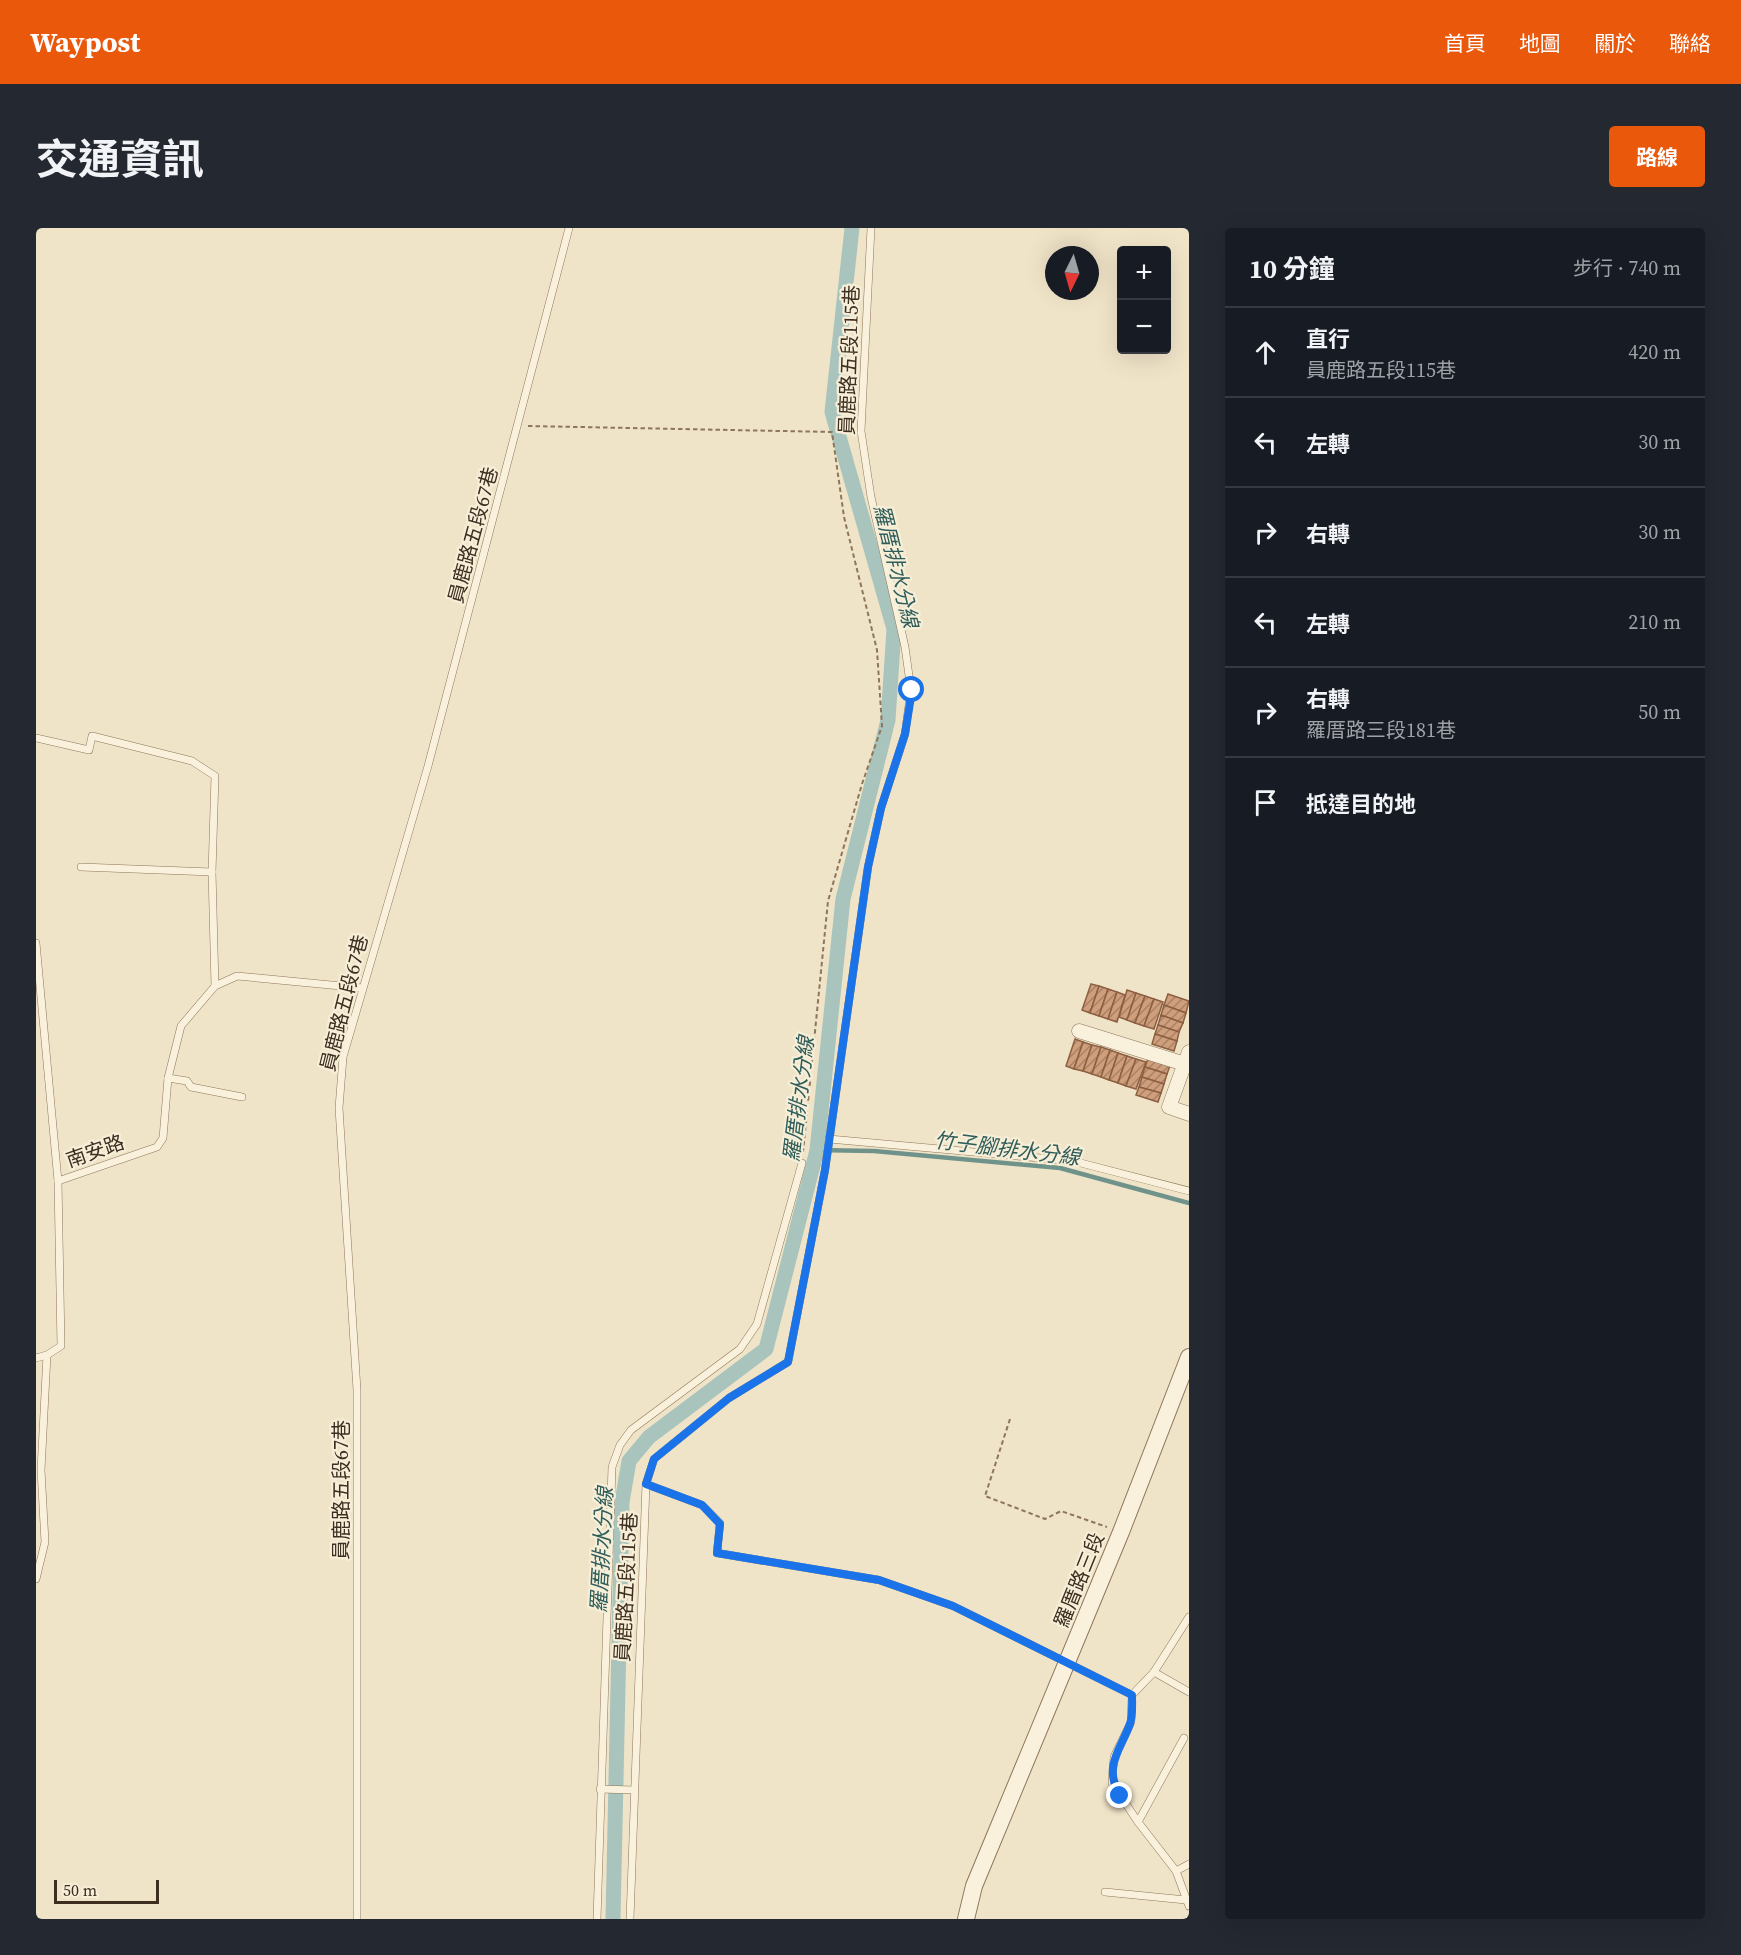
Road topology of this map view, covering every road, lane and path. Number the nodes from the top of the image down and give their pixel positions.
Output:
1 (569, 228) edge
2 (870, 228) edge
3 (519, 426) junction
4 (36, 738) edge
5 (81, 867) dead end
6 (212, 872) junction
7 (36, 943) edge
8 (215, 986) junction
9 (362, 988) junction
10 (1079, 1031) dead end
11 (1187, 1058) edge
12 (168, 1078) junction
13 (242, 1097) dead end
14 (1189, 1114) edge
15 (830, 1139) junction
16 (802, 1163) joint
17 (58, 1181) junction
18 (1189, 1191) edge
19 (47, 1355) junction
20 (1189, 1357) edge
21 (36, 1358) edge
22 (1010, 1419) dead end
23 (646, 1484) junction
24 (1121, 1532) junction
25 (36, 1579) edge
26 (1189, 1617) edge
27 (1068, 1661) junction
28 (1154, 1672) junction
29 (1189, 1692) edge
30 (1132, 1695) junction
31 (1184, 1738) dead end
32 (600, 1789) junction
33 (634, 1790) junction
34 (1138, 1822) junction
35 (1189, 1864) edge
36 (1176, 1871) junction
37 (1105, 1892) dead end
38 (1188, 1903) edge
39 (357, 1919) edge
40 (597, 1919) edge
41 (630, 1919) edge
42 (966, 1919) edge

1 - 3 lane, 員鹿路五段67巷
2 - 15 lane, 員鹿路五段115巷
3 - 9 lane, 員鹿路五段67巷
3 - 16 path
4 - 6 lane
5 - 6 lane
6 - 8 lane
7 - 17 lane
8 - 9 lane
8 - 12 lane, 南安路
9 - 39 lane, 員鹿路五段67巷
10 - 11 street
11 - 14 street
12 - 13 lane
12 - 17 lane, 南安路
15 - 18 lane
15 - 23 lane, 員鹿路五段115巷
16 - 32 lane, 員鹿路五段115巷
17 - 19 lane, 南安路
19 - 21 lane
19 - 25 lane
20 - 24 street, 羅厝路三段
22 - 24 path
23 - 27 lane
23 - 33 lane, 員鹿路五段115巷
24 - 27 street, 羅厝路三段
26 - 28 lane
27 - 30 lane
27 - 42 street, 羅厝路三段
28 - 29 lane
28 - 30 lane
30 - 34 lane
31 - 34 lane
32 - 33 lane
32 - 40 lane, 員鹿路五段115巷
33 - 41 lane, 員鹿路五段115巷
34 - 36 lane
35 - 36 lane
36 - 38 lane
37 - 38 lane

